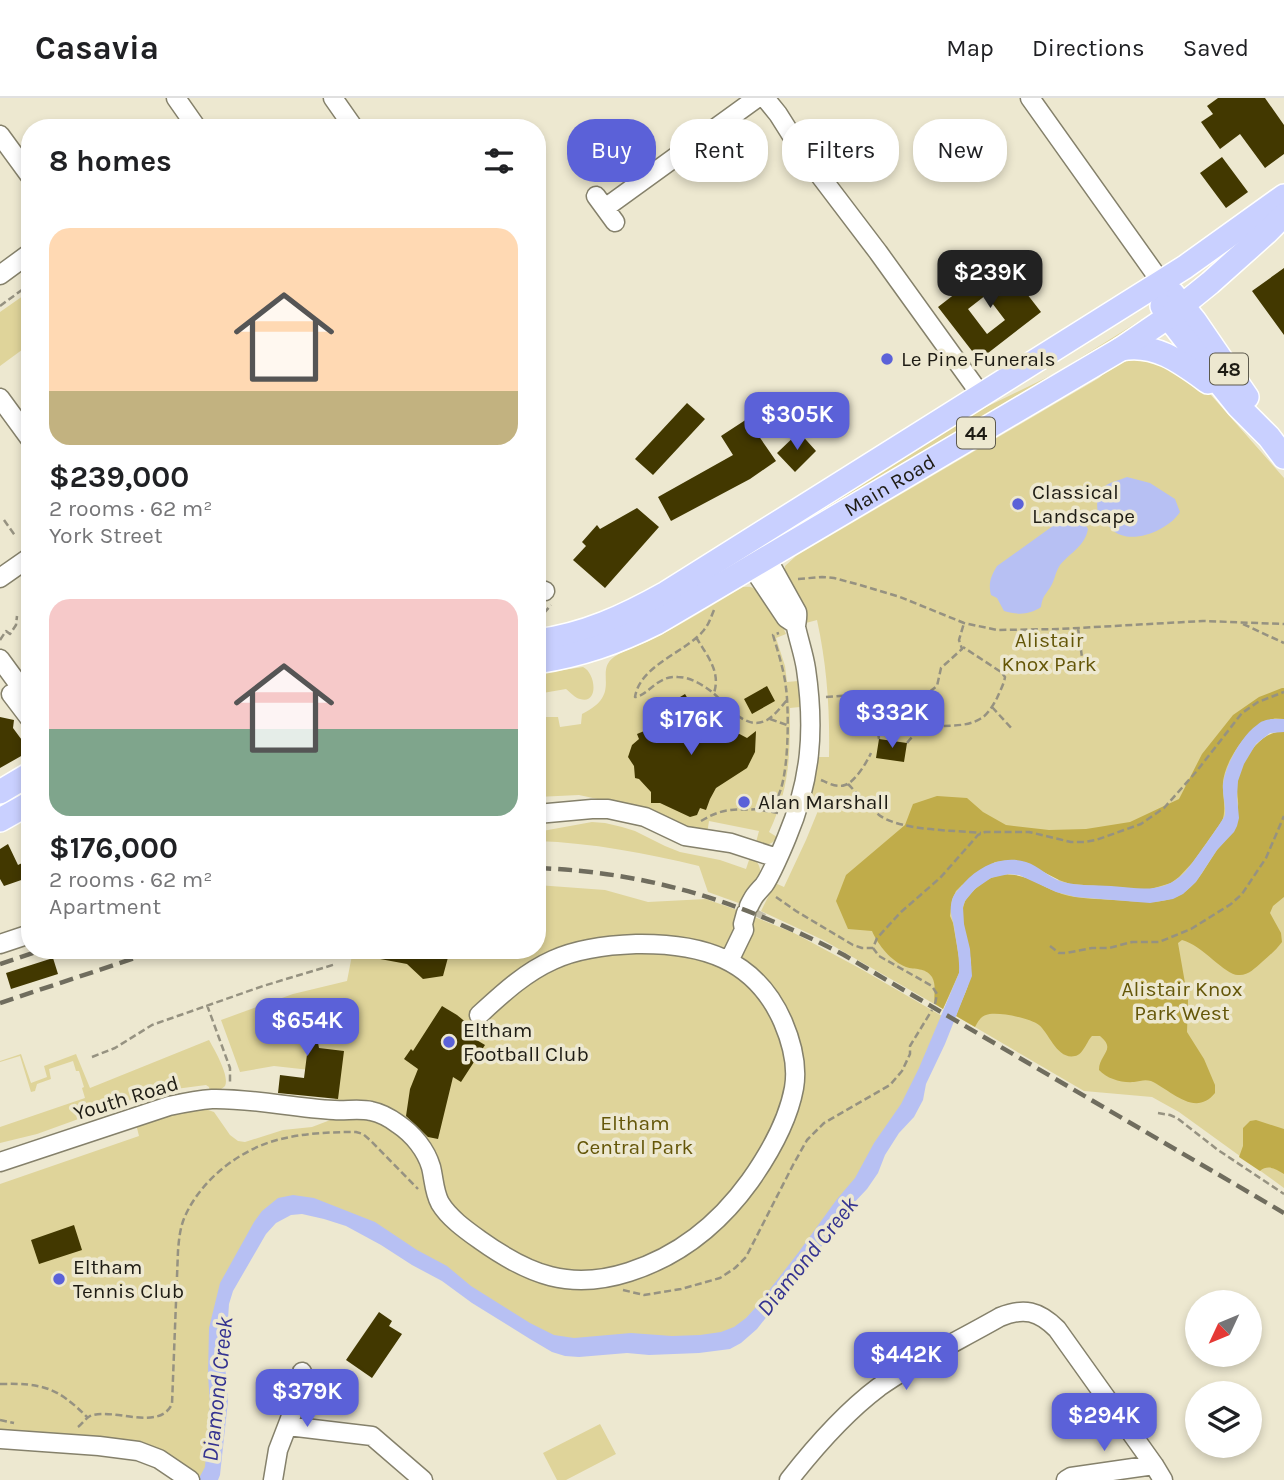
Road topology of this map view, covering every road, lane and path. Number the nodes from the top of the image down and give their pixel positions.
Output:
1 (176, 98) edge
2 (333, 98) edge
3 (757, 98) edge
4 (765, 98) edge
5 (1030, 98) edge
6 (191, 119) edge
7 (348, 119) edge
8 (0, 135) edge
9 (21, 164) edge
10 (1284, 195) edge
11 (605, 209) dead end
12 (1284, 215) edge
13 (21, 260) edge
14 (0, 275) edge
15 (1161, 282) junction
16 (21, 291) edge
17 (0, 306) edge
18 (1175, 311) junction
19 (1121, 349) junction
20 (1229, 394) junction
21 (981, 395) junction
22 (0, 398) edge
23 (21, 427) edge
24 (1269, 437) junction
25 (1284, 457) edge
26 (4, 520) dead end
27 (16, 537) dead end
28 (747, 542) junction
29 (21, 563) edge
30 (759, 563) junction
31 (0, 578) edge
32 (781, 582) junction
33 (715, 610) dead end
34 (17, 616) dead end
35 (1237, 622) junction
36 (606, 624) junction
37 (964, 624) junction
38 (1284, 624) edge
39 (789, 628) junction
40 (1078, 628) junction
41 (696, 637) junction
42 (546, 639) edge
43 (0, 640) edge
44 (1284, 643) edge
45 (962, 647) junction
46 (589, 652) junction
47 (0, 659) edge
48 (546, 660) edge
49 (1084, 673) dead end
50 (0, 678) edge
51 (21, 688) edge
52 (1284, 692) edge
53 (714, 693) junction
54 (888, 695) junction
55 (809, 699) junction
56 (787, 700) junction
57 (21, 707) edge
58 (992, 707) junction
59 (769, 719) junction
60 (787, 725) junction
61 (1013, 730) dead end
62 (879, 739) dead end
63 (907, 743) dead end
64 (871, 753) dead end
65 (807, 774) junction
66 (21, 779) edge
67 (848, 784) junction
68 (0, 792) edge
69 (21, 808) edge
70 (755, 810) junction
71 (546, 813) edge
72 (1284, 816) edge
73 (795, 818) junction
74 (0, 820) edge
75 (981, 833) junction
76 (685, 836) junction
77 (777, 858) junction
78 (764, 886) junction
79 (21, 936) edge
80 (0, 944) edge
81 (1050, 946) dead end
82 (873, 948) junction
83 (729, 961) junction
84 (336, 964) dead end
85 (935, 1004) dead end
86 (207, 1005) junction
87 (932, 1010) dead end
88 (479, 1015) dead end
89 (92, 1057) dead end
90 (890, 1085) dead end
91 (224, 1100) junction
92 (1158, 1113) dead end
93 (0, 1162) edge
94 (421, 1191) dead end
95 (1284, 1194) edge
96 (302, 1373) dead end
97 (0, 1384) edge
98 (87, 1417) junction
99 (0, 1420) edge
100 (23, 1424) dead end
101 (288, 1426) junction
102 (75, 1430) dead end
103 (0, 1439) edge
104 (1159, 1473) edge
105 (190, 1480) edge
106 (272, 1480) edge
107 (424, 1480) edge
108 (789, 1480) edge
109 (1066, 1480) edge

1 - 6 street
2 - 7 street
3 - 11 street
4 - 21 street
5 - 15 street
8 - 9 street
10 - 15 main road, Main Road / 44
12 - 18 main road, Main Road / 44
13 - 14 street
15 - 18 main road, 48
15 - 21 main road, Main Road / 44
16 - 17 path
18 - 19 main road, Main Road / 44
18 - 20 main road, 48
18 - 24 main road, 48
19 - 20 main road
19 - 30 main road, Main Road / 44
20 - 24 main road, 48
21 - 28 main road, Main Road / 44
22 - 23 street
24 - 25 main road, 48
26 - 27 path
28 - 30 main road
28 - 36 main road, Main Road / 44
29 - 31 street
30 - 32 street
30 - 39 street
30 - 46 main road, Main Road / 44
32 - 37 path
32 - 39 street
33 - 41 path
34 - 43 path
35 - 38 path
35 - 40 path
35 - 44 path
36 - 42 main road, Main Road / 44
36 - 46 main road
37 - 40 path
37 - 45 path
39 - 55 street
39 - 56 path
40 - 49 path
41 - 53 path
41 - 53 path
45 - 54 path
45 - 58 path
46 - 48 main road, Main Road / 44
47 - 51 street
50 - 57 street
52 - 75 path
53 - 59 path
54 - 55 path
54 - 62 path
55 - 65 street
56 - 59 path
56 - 60 path
58 - 61 path
58 - 63 path
59 - 60 path
60 - 70 path
64 - 67 path
65 - 67 path
65 - 73 street
66 - 68 main road
67 - 75 path
69 - 74 main road
70 - 73 path
70 - 76 path
71 - 76 street
72 - 81 path
73 - 77 street
75 - 82 path
76 - 77 street
77 - 78 street
78 - 82 path
78 - 83 street
79 - 80 street
82 - 85 path
83 - 88 street, Youth Road
83 - 91 street, Youth Road
84 - 86 path
86 - 89 path
86 - 91 path
87 - 90 path
91 - 93 street, Youth Road
92 - 95 path
94 - 98 path
96 - 101 street
97 - 98 path
98 - 102 path
99 - 100 path
101 - 106 street
101 - 107 street
103 - 105 street
104 - 108 street
104 - 109 street

